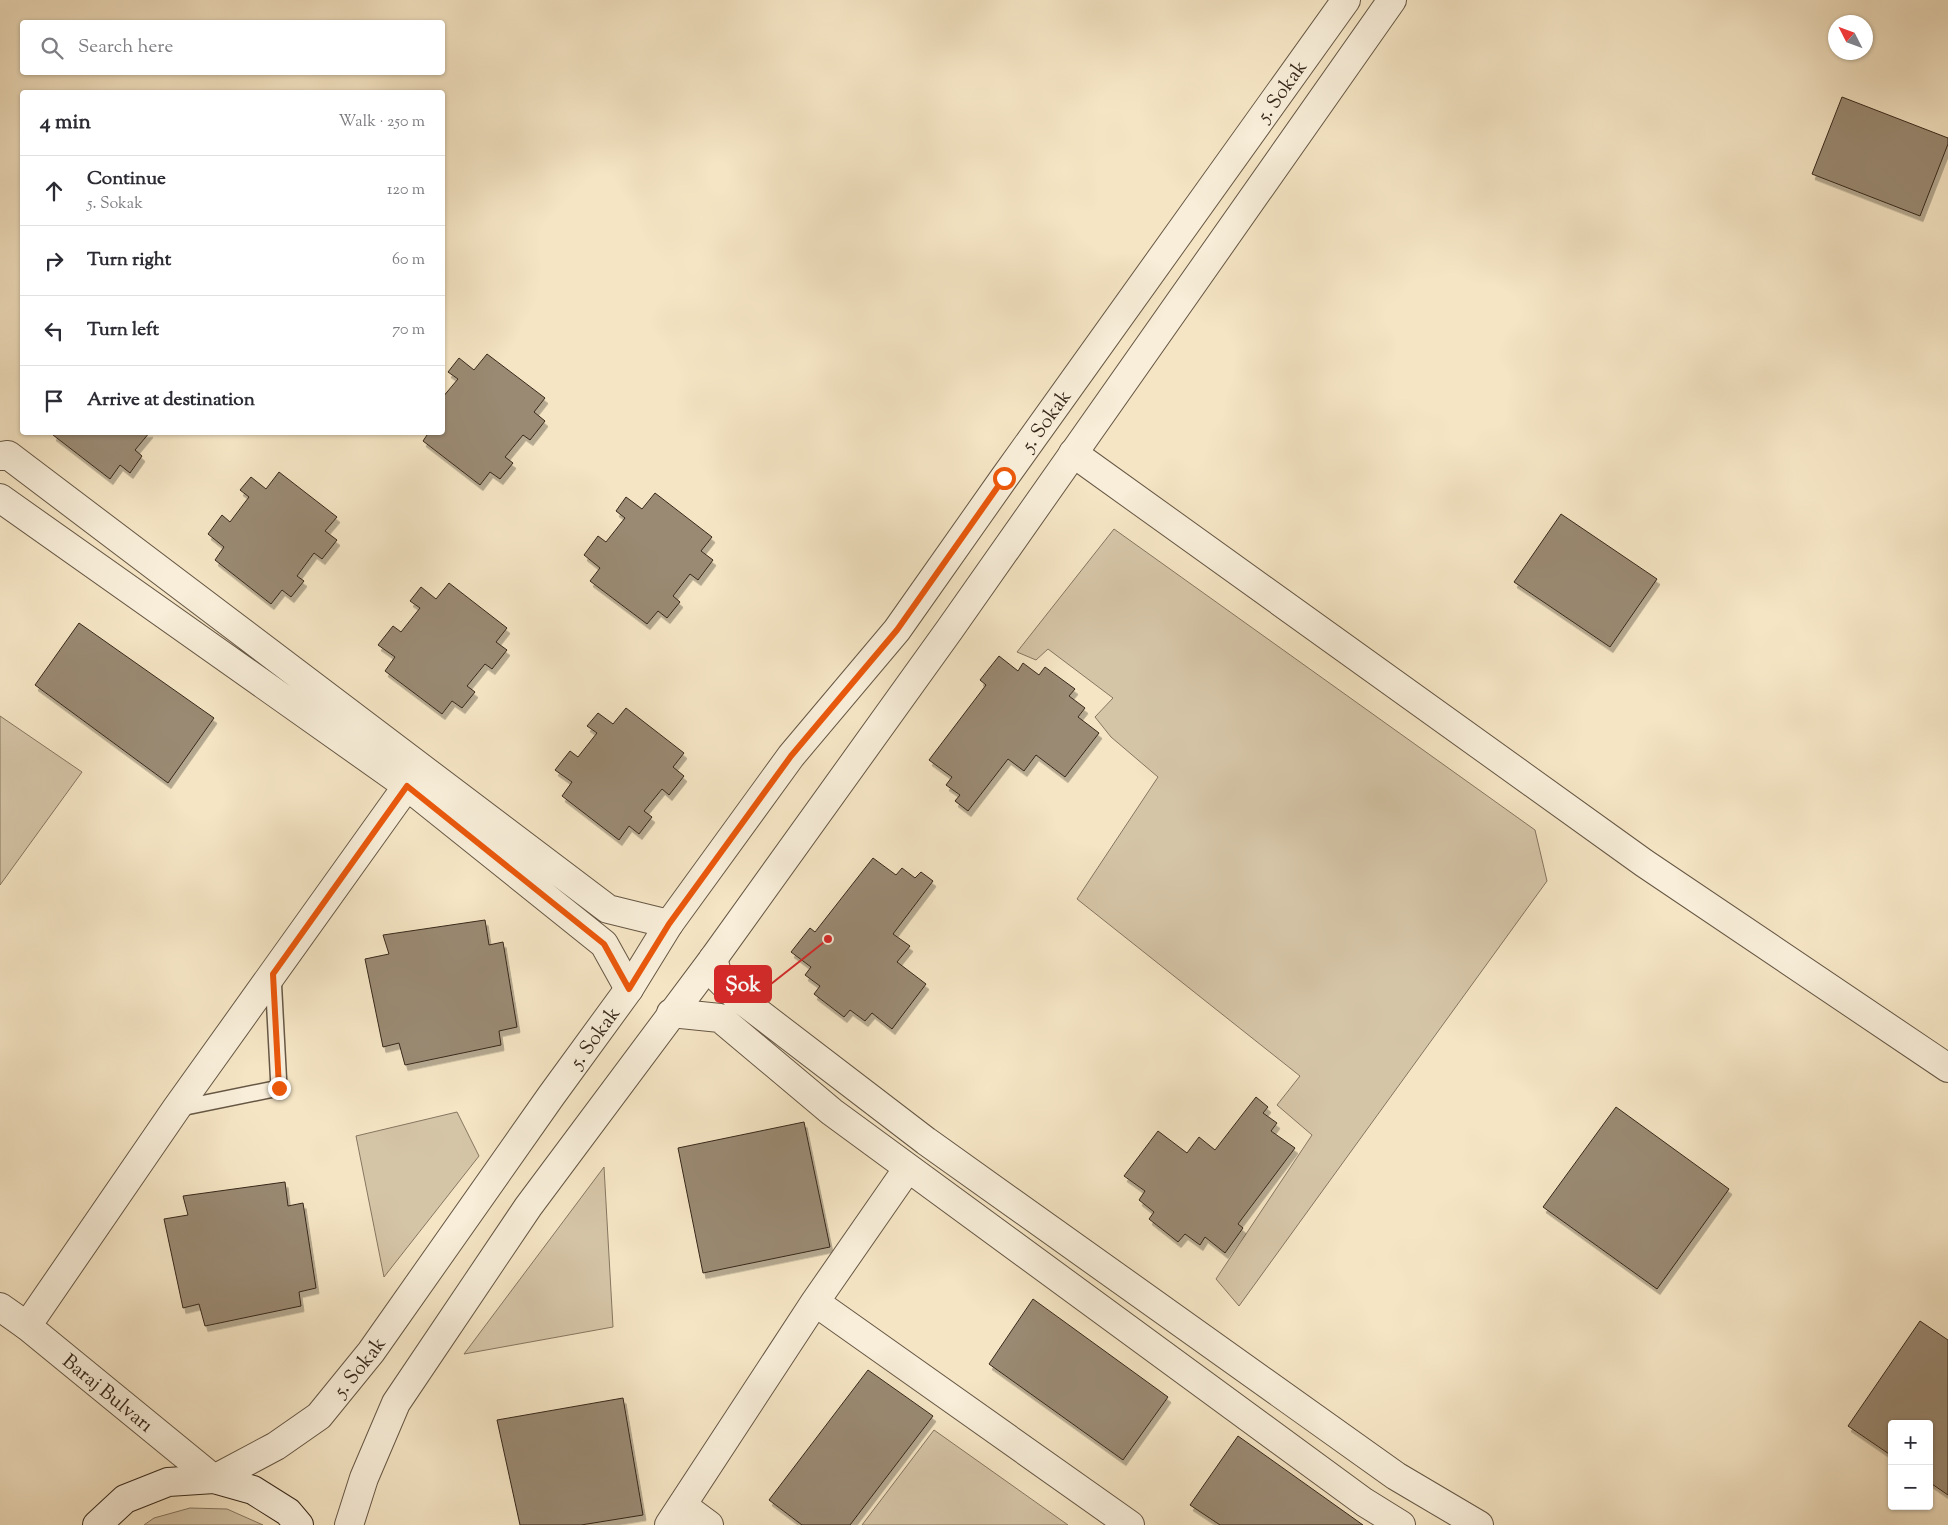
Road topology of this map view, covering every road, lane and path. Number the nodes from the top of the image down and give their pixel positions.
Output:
1 (1346, 0) edge
2 (1392, 0) edge
3 (1073, 454) junction
4 (0, 456) edge
5 (0, 498) edge
6 (407, 786) junction
7 (669, 924) junction
8 (713, 959) junction
9 (273, 974) junction
10 (629, 989) junction
11 (671, 1013) junction
12 (1948, 1068) edge
13 (176, 1109) junction
14 (908, 1168) junction
15 (815, 1302) junction
16 (0, 1306) edge
17 (27, 1326) junction
18 (214, 1479) junction
19 (675, 1515) edge
20 (97, 1525) edge
21 (299, 1525) edge
22 (349, 1525) edge
23 (709, 1525) edge
24 (1130, 1525) edge
25 (1401, 1525) edge
26 (1478, 1525) edge

1 - 7 street, 5. Sokak
2 - 3 street, 5. Sokak
3 - 8 street, 5. Sokak
3 - 12 street
4 - 7 street
5 - 6 street
6 - 9 street
6 - 10 street
7 - 10 street, 5. Sokak
8 - 11 street, 5. Sokak
8 - 26 street
9 - 13 street
9 - 13 lane
10 - 18 street, 5. Sokak
11 - 14 street
11 - 22 street, 5. Sokak
13 - 17 street
14 - 15 street
14 - 25 street
15 - 19 street
15 - 24 street
16 - 17 street, Baraj Bulvarı
17 - 18 street, Baraj Bulvarı
18 - 20 street
18 - 21 street
19 - 23 street

